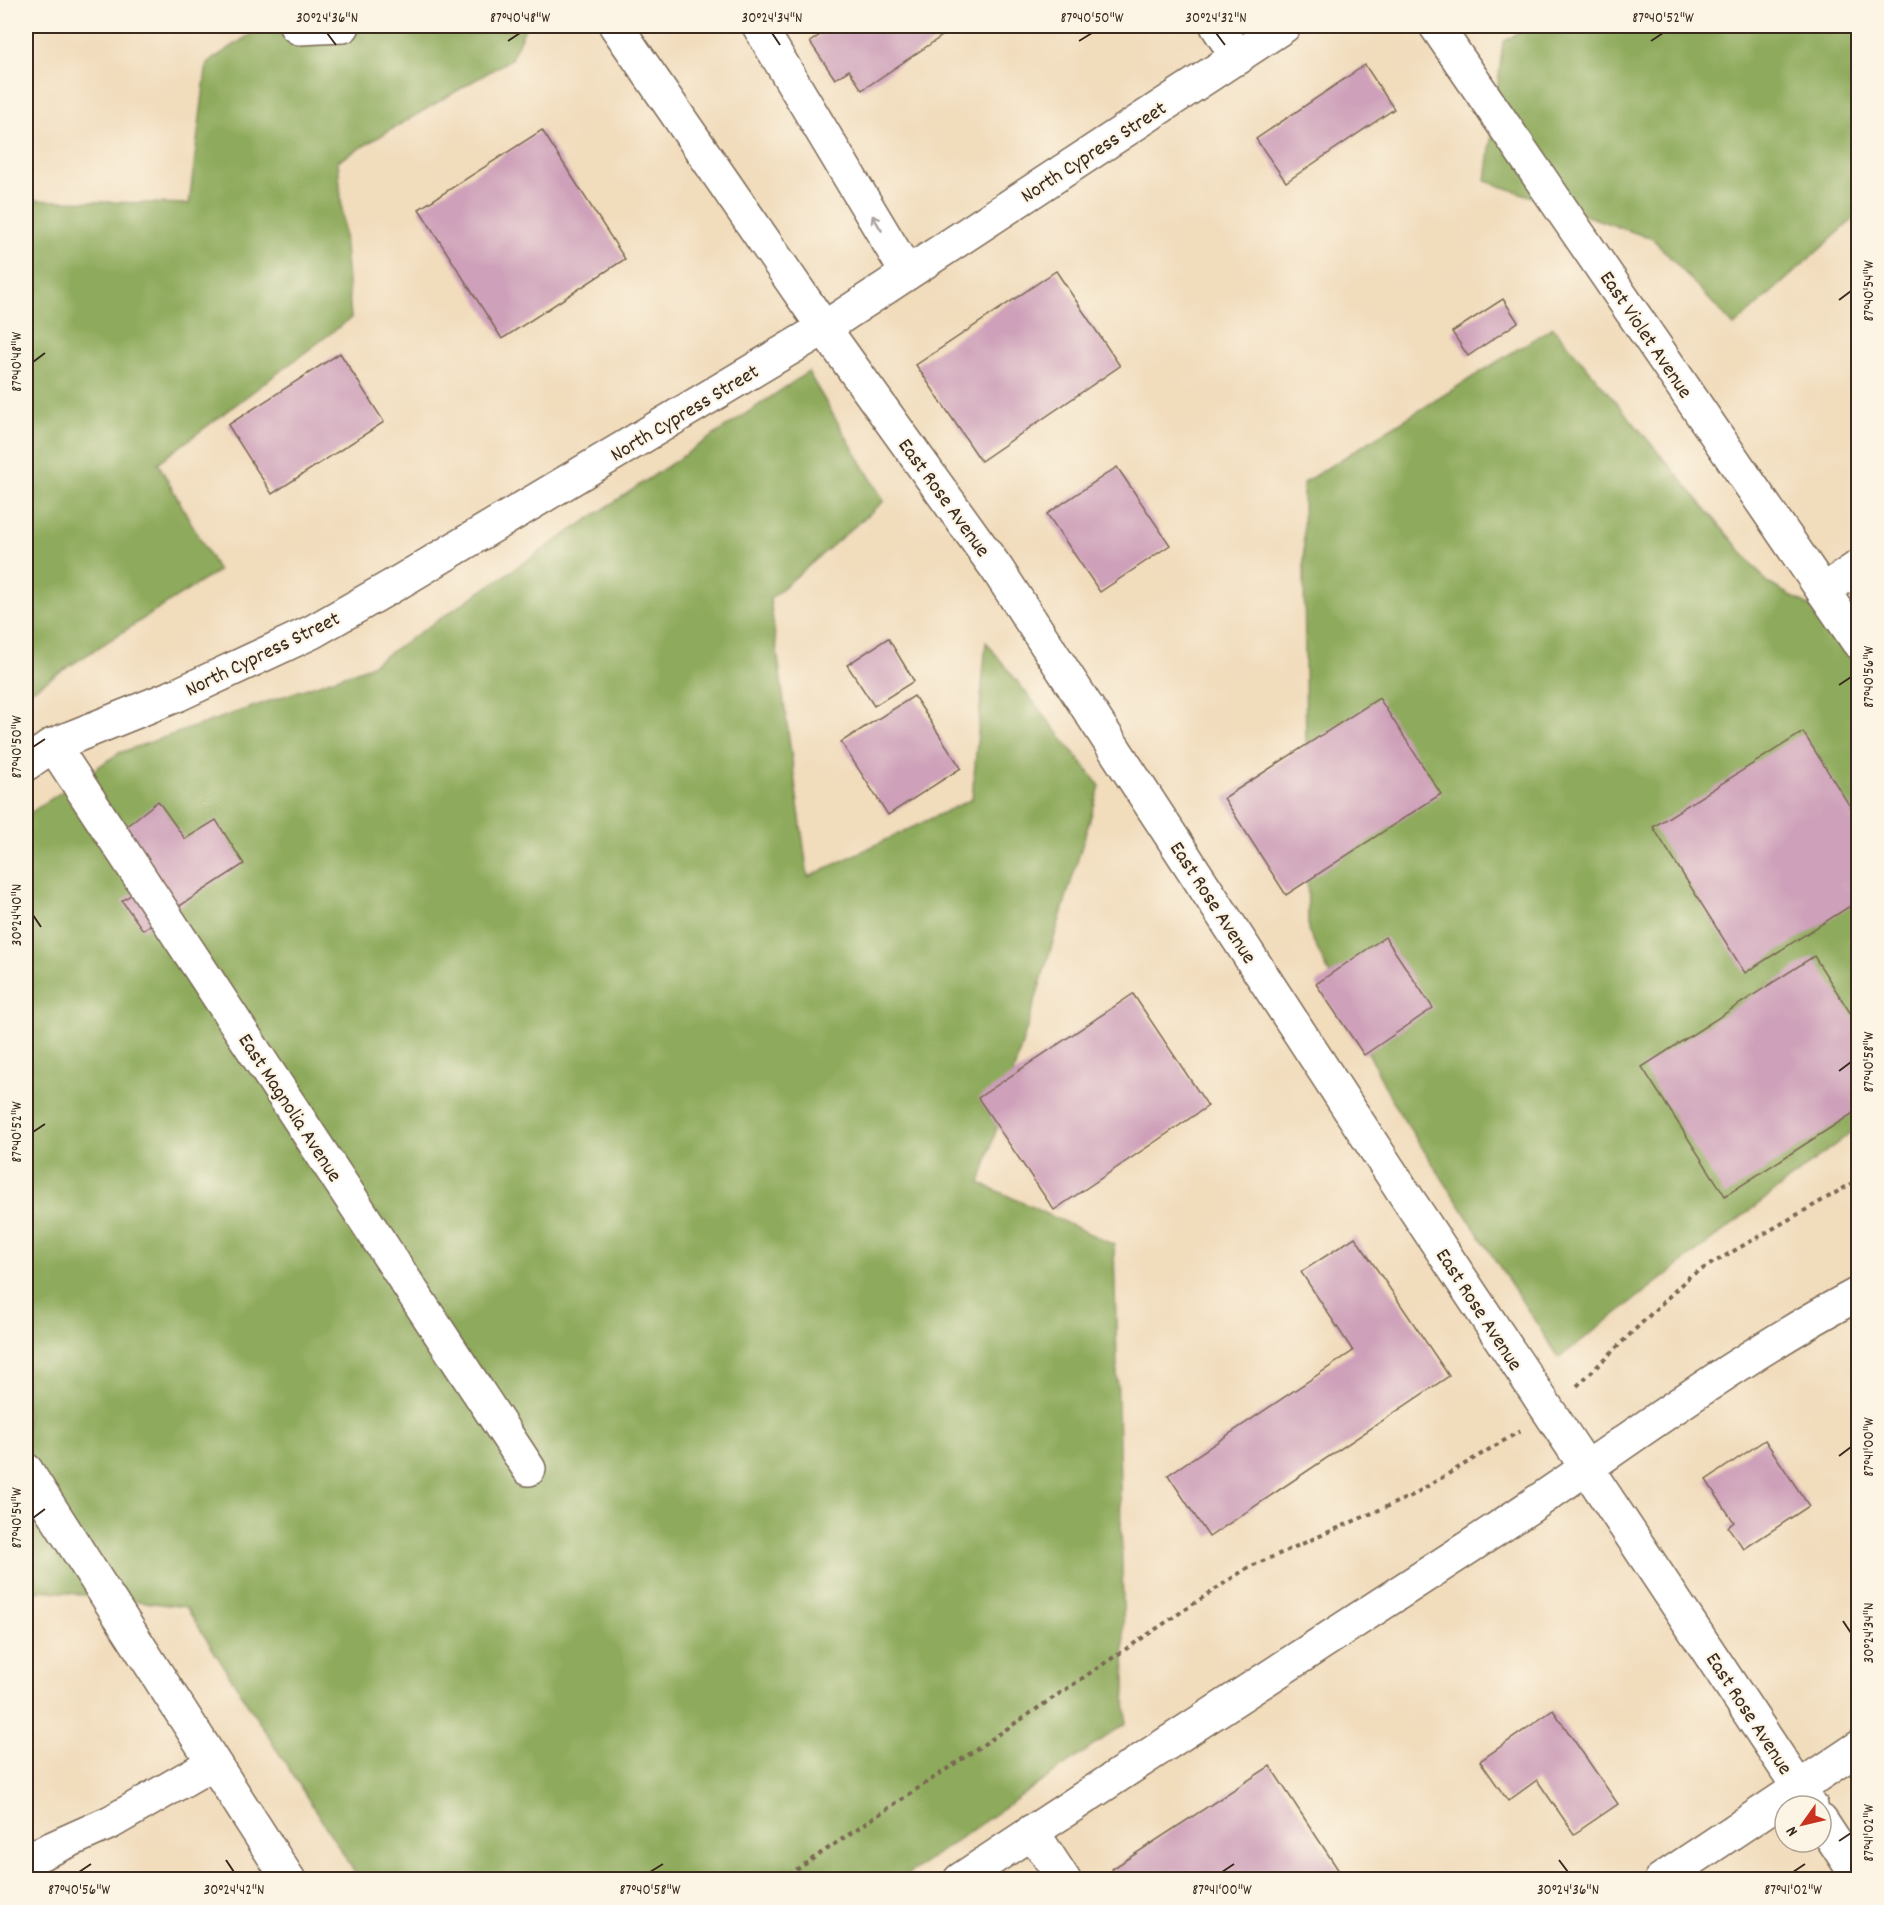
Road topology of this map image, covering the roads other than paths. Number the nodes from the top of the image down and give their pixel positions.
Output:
1 (296, 26) edge
2 (343, 26) edge
3 (616, 26) edge
4 (759, 26) edge
5 (1217, 26) edge
6 (1284, 26) edge
7 (1436, 26) edge
8 (1239, 58) junction
9 (907, 273) junction
10 (824, 328) junction
11 (1858, 567) edge
12 (1823, 591) junction
13 (1858, 642) edge
14 (52, 745) junction
15 (26, 764) edge
16 (1858, 1294) edge
17 (1586, 1466) junction
18 (529, 1469) dead end
19 (26, 1470) edge
20 (1858, 1748) edge
21 (213, 1763) junction
22 (1803, 1794) edge
23 (1808, 1794) edge
24 (1773, 1815) edge
25 (1032, 1831) junction
26 (1833, 1839) edge
27 (26, 1860) edge
28 (1858, 1877) edge
29 (289, 1880) edge
30 (960, 1880) edge
31 (1064, 1880) edge
32 (1661, 1880) edge

1 - 2 street
3 - 10 street, East Rose Avenue
9 -> 4 street
5 - 8 street
6 - 8 street, North Cypress Street
7 - 12 street, East Violet Avenue
8 - 9 street, North Cypress Street
9 - 10 street, North Cypress Street
10 - 14 street, North Cypress Street
10 - 17 street, East Rose Avenue
11 - 12 street
12 - 13 street, East Violet Avenue
14 - 15 street, North Cypress Street
14 - 18 street, East Magnolia Avenue
16 - 17 street
17 - 22 street, East Rose Avenue
17 - 25 street
19 - 21 street
20 - 23 street
21 - 27 street
21 - 29 street
24 - 32 street
25 - 30 street
25 - 31 street
26 - 28 street

